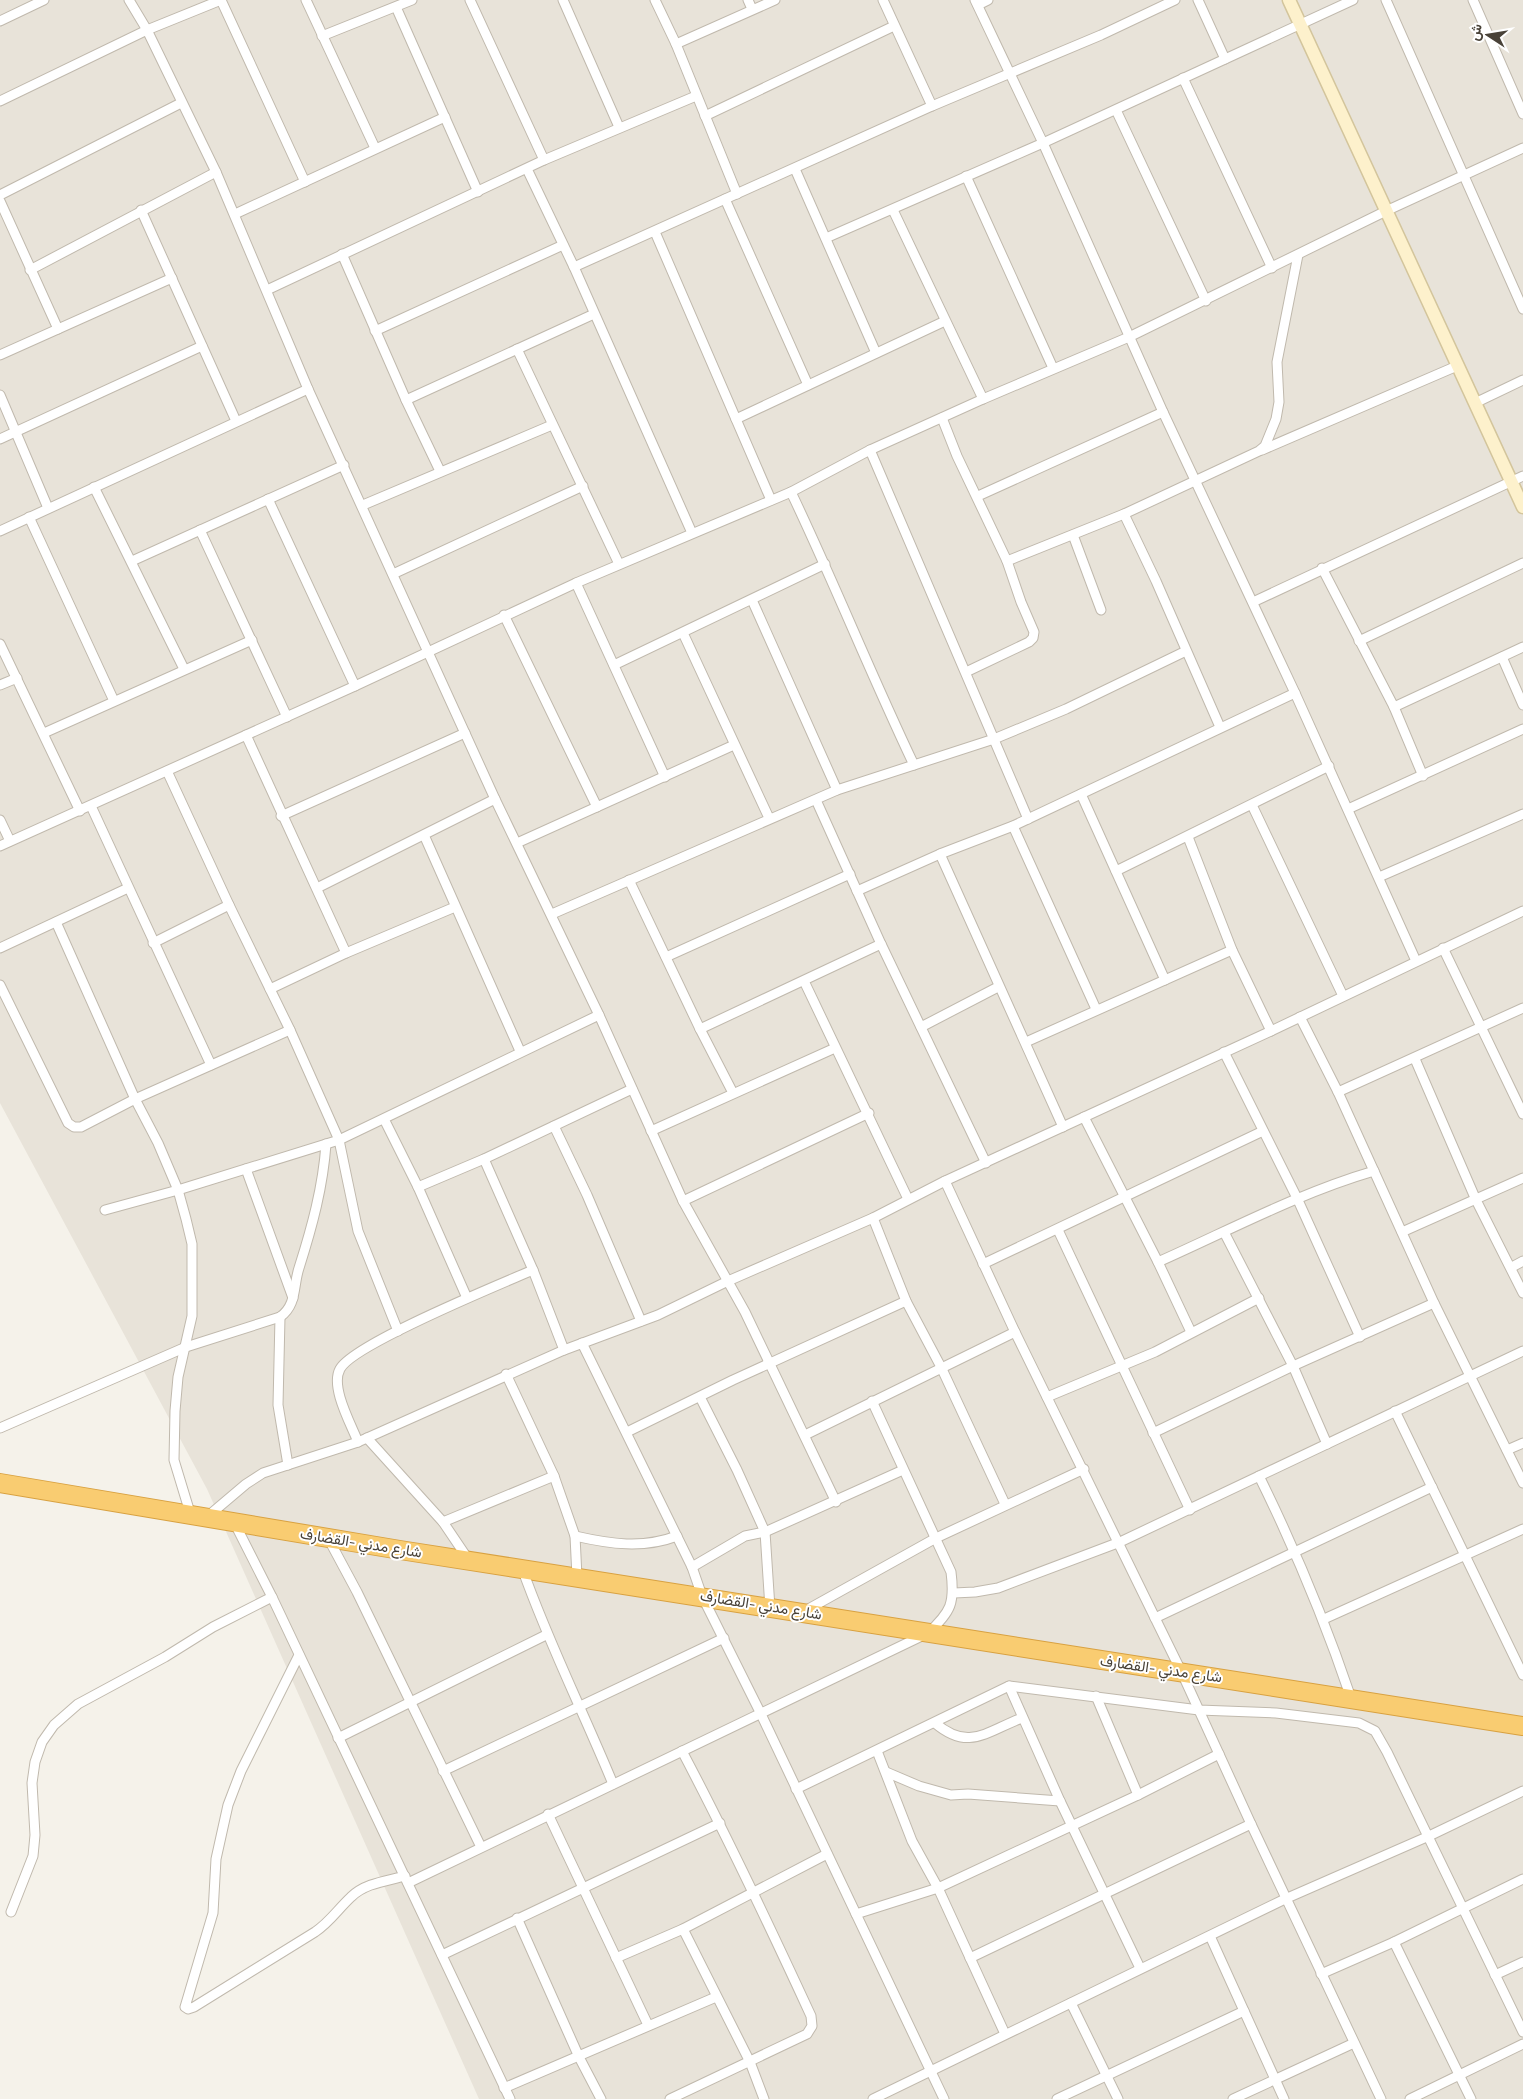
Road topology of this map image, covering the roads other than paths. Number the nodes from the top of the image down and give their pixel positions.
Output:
1 (44, 0) edge
2 (129, 0) edge
3 (221, 0) edge
4 (306, 0) edge
5 (412, 0) edge
6 (470, 0) edge
7 (563, 0) edge
8 (655, 0) edge
9 (748, 0) edge
10 (774, 0) edge
11 (883, 0) edge
12 (988, 0) edge
13 (1176, 0) edge
14 (1198, 0) edge
15 (1289, 0) edge
16 (1353, 0) edge
17 (1386, 0) edge
18 (1473, 0) edge
19 (976, 2) edge
20 (396, 7) junction
21 (752, 10) junction
22 (0, 21) edge
23 (1300, 22) junction
24 (894, 26) junction
25 (147, 30) junction
26 (322, 36) junction
27 (676, 44) junction
28 (1225, 59) junction
29 (1011, 73) junction
30 (1183, 78) junction
31 (696, 96) junction
32 (0, 101) edge
33 (181, 103) junction
34 (932, 106) junction
35 (1116, 110) junction
36 (1523, 114) edge
37 (705, 116) junction
38 (445, 117) junction
39 (620, 127) junction
40 (1043, 143) junction
41 (374, 148) junction
42 (1523, 148) edge
43 (544, 160) junction
44 (527, 169) junction
45 (795, 169) junction
46 (216, 172) junction
47 (966, 176) junction
48 (1463, 176) junction
49 (305, 182) junction
50 (478, 192) junction
51 (736, 194) junction
52 (0, 195) edge
53 (725, 199) junction
54 (0, 201) edge
55 (141, 210) junction
56 (893, 210) junction
57 (1386, 211) junction
58 (235, 214) junction
59 (655, 232) junction
60 (826, 238) junction
61 (563, 245) junction
62 (342, 254) junction
63 (1298, 255) junction
64 (574, 267) junction
65 (1272, 268) junction
66 (30, 270) junction
67 (172, 278) junction
68 (267, 290) junction
69 (1206, 301) junction
70 (1523, 309) edge
71 (594, 314) junction
72 (945, 321) junction
73 (58, 329) junction
74 (375, 331) junction
75 (1129, 336) junction
76 (202, 346) junction
77 (517, 349) junction
78 (876, 353) junction
79 (0, 354) edge
80 (1457, 366) junction
81 (1053, 368) junction
82 (1523, 380) edge
83 (808, 385) junction
84 (308, 389) junction
85 (0, 395) edge
86 (982, 399) junction
87 (406, 400) junction
88 (1474, 403) junction
89 (1162, 412) junction
90 (942, 418) junction
91 (736, 419) junction
92 (236, 421) junction
93 (552, 425) junction
94 (16, 432) junction
95 (0, 439) edge
96 (870, 450) junction
97 (1259, 451) junction
98 (344, 465) junction
99 (440, 471) junction
100 (1523, 476) edge
101 (1195, 481) junction
102 (1510, 482) junction
103 (583, 486) junction
104 (94, 487) junction
105 (791, 492) junction
106 (978, 496) junction
107 (268, 500) junction
108 (771, 500) junction
109 (363, 505) junction
110 (1523, 507) edge
111 (48, 508) junction
112 (1124, 514) junction
113 (29, 517) junction
114 (0, 530) edge
115 (200, 530) junction
116 (692, 533) junction
117 (1073, 535) junction
118 (132, 561) junction
119 (1007, 562) junction
120 (1523, 563) edge
121 (619, 564) junction
122 (825, 564) junction
123 (1322, 568) junction
124 (393, 574) junction
125 (576, 583) junction
126 (752, 600) junction
127 (1253, 602) junction
128 (1101, 610) dead end
129 (504, 615) junction
130 (683, 632) junction
131 (252, 640) junction
132 (1359, 641) junction
133 (0, 644) edge
134 (1523, 647) edge
135 (429, 651) junction
136 (1186, 651) junction
137 (1502, 657) junction
138 (614, 665) junction
139 (184, 668) junction
140 (966, 672) junction
141 (17, 678) junction
142 (0, 685) edge
143 (356, 686) junction
144 (1295, 693) junction
145 (114, 700) junction
146 (1523, 705) edge
147 (1394, 707) junction
148 (288, 716) junction
149 (1220, 727) junction
150 (1523, 729) edge
151 (44, 733) junction
152 (465, 733) junction
153 (246, 735) junction
154 (994, 739) junction
155 (734, 745) junction
156 (914, 765) junction
157 (1329, 766) junction
158 (167, 771) junction
159 (1422, 776) junction
160 (665, 777) junction
161 (837, 790) junction
162 (1081, 794) junction
163 (495, 799) junction
164 (816, 800) junction
165 (1252, 805) junction
166 (91, 806) junction
167 (597, 807) junction
168 (1348, 809) junction
169 (80, 811) junction
170 (1523, 814) edge
171 (281, 816) junction
172 (768, 818) junction
173 (1028, 819) junction
174 (0, 820) edge
175 (1013, 826) junction
176 (424, 835) junction
177 (1188, 837) junction
178 (10, 842) junction
179 (517, 843) junction
180 (0, 846) edge
181 (940, 854) junction
182 (1116, 871) junction
183 (850, 874) junction
184 (1379, 877) junction
185 (628, 880) junction
186 (128, 888) junction
187 (316, 888) junction
188 (857, 891) junction
189 (228, 905) junction
190 (455, 907) junction
191 (1523, 911) edge
192 (552, 914) junction
193 (56, 922) junction
194 (154, 942) junction
195 (881, 944) junction
196 (0, 948) edge
197 (1443, 948) junction
198 (1232, 950) junction
199 (346, 953) junction
200 (666, 958) junction
201 (1416, 961) junction
202 (1165, 980) junction
203 (804, 981) junction
204 (0, 985) edge
205 (998, 988) junction
206 (270, 989) junction
207 (1343, 996) junction
208 (1523, 1008) edge
209 (1096, 1010) junction
210 (599, 1015) junction
211 (1300, 1017) junction
212 (921, 1027) junction
213 (1481, 1028) junction
214 (700, 1029) junction
215 (290, 1030) junction
216 (1271, 1031) junction
217 (1026, 1042) junction
218 (835, 1048) junction
219 (520, 1051) junction
220 (1224, 1052) junction
221 (1415, 1059) junction
222 (211, 1065) junction
223 (632, 1089) junction
224 (1338, 1092) junction
225 (733, 1093) junction
226 (1520, 1098) edge
227 (135, 1099) junction
228 (868, 1113) junction
229 (1523, 1114) edge
230 (1084, 1117) junction
231 (384, 1119) junction
232 (554, 1126) junction
233 (1063, 1127) junction
234 (651, 1131) junction
235 (1263, 1131) junction
236 (339, 1140) junction
237 (326, 1144) junction
238 (484, 1159) junction
239 (986, 1163) junction
240 (246, 1168) junction
241 (1374, 1171) junction
242 (1523, 1178) edge
243 (945, 1181) junction
244 (418, 1187) junction
245 (178, 1190) junction
246 (1124, 1198) junction
247 (1297, 1198) junction
248 (908, 1199) junction
249 (1476, 1200) junction
250 (683, 1201) junction
251 (105, 1210) dead end
252 (872, 1218) junction
253 (1058, 1230) junction
254 (1224, 1232) junction
255 (1402, 1232) junction
256 (1523, 1261) edge
257 (1158, 1262) junction
258 (983, 1264) junction
259 (1512, 1267) junction
260 (533, 1270) junction
261 (728, 1280) junction
262 (1523, 1293) edge
263 (294, 1298) junction
264 (467, 1298) junction
265 (1259, 1298) junction
266 (906, 1301) junction
267 (1434, 1302) junction
268 (280, 1317) junction
269 (641, 1321) junction
270 (398, 1331) junction
271 (1015, 1332) junction
272 (1190, 1332) junction
273 (1360, 1336) junction
274 (582, 1343) junction
275 (186, 1347) junction
276 (564, 1350) junction
277 (1523, 1351) edge
278 (769, 1365) junction
279 (1123, 1366) junction
280 (1293, 1366) junction
281 (940, 1367) junction
282 (506, 1374) junction
283 (1472, 1376) junction
284 (700, 1397) junction
285 (1047, 1397) junction
286 (872, 1401) junction
287 (1395, 1411) junction
288 (0, 1428) edge
289 (627, 1432) junction
290 (1153, 1432) junction
291 (805, 1436) junction
292 (362, 1440) junction
293 (1523, 1443) edge
294 (1327, 1444) junction
295 (1507, 1450) junction
296 (288, 1465) junction
297 (1084, 1469) junction
298 (903, 1470) junction
299 (554, 1476) junction
300 (1259, 1476) junction
301 (0, 1483) edge
302 (1523, 1483) edge
303 (1432, 1487) junction
304 (836, 1502) junction
305 (1006, 1504) junction
306 (1190, 1510) junction
307 (198, 1517) junction
308 (234, 1522) junction
309 (443, 1522) junction
310 (1523, 1529) edge
311 (765, 1532) junction
312 (575, 1536) junction
313 (677, 1536) junction
314 (328, 1538) junction
315 (936, 1538) junction
316 (1120, 1542) junction
317 (1296, 1553) junction
318 (1464, 1556) junction
319 (468, 1559) junction
320 (692, 1567) junction
321 (522, 1568) junction
322 (577, 1577) junction
323 (954, 1593) junction
324 (702, 1596) junction
325 (272, 1597) junction
326 (770, 1608) junction
327 (803, 1612) junction
328 (1155, 1618) junction
329 (1324, 1619) junction
330 (928, 1633) junction
331 (546, 1635) junction
332 (724, 1638) junction
333 (299, 1655) junction
334 (1181, 1671) junction
335 (1523, 1675) edge
336 (1009, 1686) junction
337 (1096, 1696) junction
338 (1351, 1698) junction
339 (410, 1702) junction
340 (582, 1707) junction
341 (1199, 1710) junction
342 (760, 1712) junction
343 (1022, 1718) junction
344 (935, 1723) junction
345 (1523, 1726) edge
346 (338, 1738) junction
347 (682, 1751) junction
348 (877, 1751) junction
349 (1219, 1754) junction
350 (443, 1771) junction
351 (886, 1772) junction
352 (613, 1784) junction
353 (796, 1789) junction
354 (1523, 1791) edge
355 (1138, 1796) junction
356 (1060, 1801) junction
357 (548, 1814) junction
358 (720, 1823) junction
359 (1250, 1824) junction
360 (1072, 1825) junction
361 (1429, 1836) junction
362 (482, 1847) junction
363 (827, 1854) junction
364 (1523, 1879) edge
365 (406, 1880) junction
366 (583, 1887) junction
367 (938, 1888) junction
368 (753, 1892) junction
369 (1103, 1894) junction
370 (1285, 1898) junction
371 (1463, 1909) junction
372 (11, 1912) dead end
373 (856, 1914) junction
374 (517, 1918) junction
375 (684, 1929) junction
376 (1210, 1936) junction
377 (1394, 1942) junction
378 (442, 1955) junction
379 (616, 1958) junction
380 (970, 1958) junction
381 (1523, 1962) edge
382 (1140, 1968) junction
383 (1321, 1974) junction
384 (1495, 1975) junction
385 (716, 1997) junction
386 (1071, 2002) junction
387 (1244, 2011) junction
388 (648, 2025) junction
389 (1523, 2032) edge
390 (1005, 2034) junction
391 (1354, 2043) junction
392 (1523, 2044) edge
393 (579, 2057) junction
394 (750, 2062) junction
395 (930, 2070) junction
396 (1106, 2075) junction
397 (1460, 2075) junction
398 (1275, 2080) junction
399 (504, 2088) junction
400 (510, 2099) edge
401 (601, 2099) edge
402 (670, 2099) edge
403 (764, 2099) edge
404 (873, 2099) edge
405 (944, 2099) edge
406 (1056, 2099) edge
407 (1118, 2099) edge
408 (1233, 2099) edge
409 (1284, 2099) edge
410 (1381, 2099) edge
411 (1410, 2099) edge
412 (1471, 2099) edge

1 - 22 street
2 - 25 street
3 - 25 street
3 - 49 street
4 - 26 street
5 - 20 street
6 - 43 street
7 - 39 street
8 - 27 street
9 - 21 street
10 - 21 street
11 - 24 street
12 - 19 street
13 - 29 street
14 - 28 street
15 - 23 street
16 - 23 street
17 - 48 street
18 - 36 street
19 - 29 street
20 - 26 street
20 - 38 street
21 - 27 street
23 - 28 street
23 - 57 street
24 - 34 street
24 - 37 street
25 - 32 street
25 - 33 street
26 - 41 street
27 - 31 street
28 - 30 street
29 - 34 street
29 - 40 street
30 - 35 street
30 - 65 street
31 - 37 street
31 - 39 street
33 - 46 street
33 - 52 street
34 - 45 street
35 - 40 street
35 - 69 street
37 - 51 street
38 - 41 street
38 - 50 street
39 - 43 street
40 - 47 street
40 - 75 street
41 - 49 street
42 - 48 street
43 - 44 street
44 - 50 street
44 - 61 street
45 - 51 street
45 - 60 street
46 - 55 street
46 - 58 street
47 - 56 street
47 - 81 street
48 - 57 street
48 - 70 street
49 - 58 street
50 - 62 street
51 - 53 street
53 - 59 street
53 - 83 street
54 - 66 street
55 - 66 street
55 - 67 street
56 - 60 street
56 - 72 street
57 - 63 street
57 - 80 street
58 - 68 street
59 - 64 street
59 - 91 street
60 - 78 street
61 - 64 street
61 - 74 street
62 - 68 street
62 - 74 street
63 - 65 street
63 - 97 street
64 - 71 street
65 - 69 street
66 - 73 street
67 - 73 street
67 - 76 street
68 - 84 street
69 - 75 street
71 - 77 street
71 - 116 street
72 - 78 street
72 - 86 street
73 - 79 street
74 - 87 street
75 - 81 street
75 - 89 street
76 - 92 street
76 - 94 street
77 - 87 street
77 - 93 street
78 - 83 street
80 - 88 street
80 - 97 street
81 - 86 street
82 - 88 street
83 - 91 street
84 - 92 street
84 - 98 street
85 - 94 street
86 - 90 street
87 - 99 street
88 - 102 street
89 - 101 street
89 - 106 street
90 - 96 street
90 - 106 street
91 - 108 street
92 - 104 street
93 - 99 street
93 - 103 street
94 - 95 street
94 - 111 street
96 - 105 street
96 - 140 street
97 - 101 street
98 - 107 street
98 - 109 street
99 - 109 street
100 - 102 street
101 - 112 street
101 - 127 street
102 - 110 street
102 - 123 street
103 - 121 street
103 - 124 street
104 - 111 street
104 - 118 street
105 - 108 street
105 - 122 street
106 - 119 street
107 - 115 street
107 - 143 street
108 - 116 street
109 - 124 street
111 - 113 street
112 - 117 street
112 - 136 street
113 - 114 street
113 - 145 street
115 - 118 street
115 - 131 street
116 - 121 street
117 - 119 street
117 - 128 street
118 - 139 street
119 - 140 street
120 - 132 street
121 - 125 street
122 - 126 street
122 - 156 street
123 - 127 street
123 - 132 street
124 - 135 street
125 - 129 street
125 - 138 street
126 - 130 street
126 - 161 street
127 - 144 street
129 - 135 street
129 - 167 street
130 - 138 street
130 - 155 street
131 - 139 street
131 - 148 street
132 - 147 street
133 - 141 street
134 - 137 street
135 - 143 street
135 - 152 street
136 - 149 street
136 - 154 street
137 - 146 street
137 - 147 street
138 - 160 street
139 - 145 street
140 - 154 street
141 - 142 street
141 - 151 street
143 - 148 street
144 - 149 street
144 - 157 street
145 - 151 street
147 - 159 street
148 - 153 street
149 - 162 street
150 - 159 street
151 - 169 street
152 - 163 street
152 - 171 street
153 - 158 street
153 - 171 street
154 - 156 street
154 - 173 street
155 - 160 street
155 - 172 street
156 - 161 street
157 - 165 street
157 - 168 street
158 - 166 street
158 - 189 street
159 - 168 street
160 - 167 street
161 - 164 street
162 - 173 street
162 - 182 street
163 - 176 street
163 - 179 street
164 - 172 street
164 - 183 street
165 - 177 street
165 - 207 street
166 - 169 street
166 - 186 street
167 - 179 street
168 - 184 street
169 - 178 street
170 - 184 street
171 - 187 street
172 - 185 street
173 - 175 street
174 - 178 street
175 - 181 street
175 - 209 street
176 - 187 street
176 - 190 street
177 - 182 street
177 - 198 street
178 - 180 street
179 - 192 street
181 - 188 street
181 - 205 street
182 - 202 street
183 - 188 street
183 - 200 street
184 - 201 street
185 - 192 street
185 - 200 street
186 - 193 street
186 - 194 street
187 - 199 street
188 - 195 street
189 - 194 street
189 - 206 street
190 - 199 street
190 - 219 street
191 - 197 street
192 - 210 street
193 - 196 street
193 - 227 street
194 - 222 street
195 - 203 street
195 - 212 street
197 - 201 street
197 - 213 street
198 - 202 street
198 - 216 street
199 - 206 street
200 - 214 street
201 - 207 street
202 - 209 street
203 - 214 street
203 - 218 street
204 - 227 street
205 - 212 street
205 - 217 street
206 - 215 street
207 - 211 street
208 - 213 street
209 - 217 street
210 - 219 street
210 - 223 street
211 - 216 street
211 - 224 street
212 - 239 street
213 - 221 street
213 - 226 street
214 - 225 street
215 - 222 street
215 - 236 street
216 - 220 street
217 - 233 street
218 - 225 street
218 - 228 street
219 - 231 street
220 - 230 street
220 - 235 street
221 - 224 street
221 - 249 street
222 - 227 street
223 - 232 street
223 - 234 street
224 - 241 street
225 - 234 street
226 - 229 street
227 - 245 street
228 - 248 street
228 - 250 street
230 - 233 street
230 - 246 street
231 - 236 street
231 - 244 street
232 - 238 street
232 - 269 street
233 - 239 street
234 - 250 street
235 - 246 street
235 - 247 street
236 - 237 street
236 - 270 street
237 - 240 street
237 - 263 street
238 - 244 street
238 - 260 street
239 - 243 street
240 - 245 street
240 - 263 street
241 - 247 street
241 - 255 street
242 - 249 street
243 - 248 street
243 - 258 street
244 - 264 street
245 - 251 street
245 - 275 street
246 - 253 street
246 - 257 street
247 - 254 street
247 - 273 street
248 - 252 street
249 - 255 street
249 - 259 street
250 - 261 street
252 - 261 street
252 - 266 street
253 - 258 street
253 - 279 street
254 - 257 street
254 - 265 street
255 - 267 street
256 - 259 street
257 - 272 street
258 - 271 street
259 - 262 street
260 - 264 street
260 - 276 street
261 - 269 street
261 - 278 street
263 - 268 street
264 - 270 street
265 - 272 street
265 - 280 street
266 - 278 street
266 - 281 street
267 - 273 street
267 - 283 street
268 - 275 street
268 - 296 street
269 - 274 street
270 - 292 street
271 - 281 street
271 - 285 street
272 - 279 street
273 - 280 street
274 - 276 street
274 - 289 street
275 - 288 street
275 - 307 street
276 - 282 street
277 - 283 street
278 - 284 street
278 - 291 street
279 - 285 street
279 - 290 street
280 - 290 street
280 - 294 street
281 - 286 street
281 - 305 street
282 - 292 street
282 - 299 street
283 - 287 street
283 - 295 street
284 - 289 street
284 - 311 street
285 - 297 street
286 - 291 street
286 - 298 street
287 - 294 street
287 - 303 street
289 - 313 street
290 - 306 street
291 - 304 street
292 - 296 street
292 - 309 street
293 - 295 street
294 - 300 street
295 - 302 street
296 - 307 street
297 - 305 street
297 - 316 street
298 - 304 street
298 - 315 street
299 - 309 street
299 - 312 street
300 - 306 street
300 - 317 street
301 - 307 highway, شارع مدني -القضارف
303 - 317 street
303 - 318 street
304 - 311 street
305 - 315 street
306 - 316 street
307 - 308 highway, شارع مدني -القضارف
308 - 314 highway, شارع مدني -القضارف
308 - 325 street
309 - 319 street
310 - 318 street
311 - 320 street
311 - 326 street
312 - 313 street
312 - 322 street
313 - 320 street
314 - 319 highway, شارع مدني -القضارف
314 - 339 street
315 - 323 street
315 - 327 street
316 - 323 street
316 - 328 street
317 - 328 street
317 - 329 street
318 - 329 street
318 - 335 street
319 - 321 highway, شارع مدني -القضارف
320 - 324 street
321 - 322 highway, شارع مدني -القضارف
321 - 331 street
322 - 324 highway, شارع مدني -القضارف
323 - 330 street
324 - 326 highway, شارع مدني -القضارف
324 - 332 street
325 - 333 street
325 - 372 street
326 - 327 highway, شارع مدني -القضارف
327 - 330 highway, شارع مدني -القضارف
328 - 334 street
329 - 338 street
330 - 334 highway, شارع مدني -القضارف
330 - 342 street
331 - 339 street
331 - 340 street
332 - 340 street
332 - 342 street
333 - 346 street
333 - 365 street
334 - 338 highway, شارع مدني -القضارف
334 - 341 street
336 - 337 street
336 - 343 street
336 - 344 street
337 - 341 street
337 - 355 street
338 - 345 highway, شارع مدني -القضارف
339 - 346 street
339 - 350 street
340 - 350 street
340 - 352 street
341 - 349 street
341 - 361 street
342 - 347 street
342 - 353 street
343 - 344 street
343 - 356 street
344 - 348 street
346 - 365 street
347 - 352 street
347 - 358 street
348 - 351 street
348 - 353 street
349 - 355 street
349 - 359 street
350 - 362 street
351 - 356 street
351 - 367 street
352 - 357 street
353 - 363 street
354 - 361 street
355 - 360 street
356 - 360 street
357 - 362 street
357 - 366 street
358 - 366 street
358 - 368 street
359 - 369 street
359 - 370 street
360 - 367 street
360 - 369 street
361 - 370 street
361 - 371 street
362 - 365 street
363 - 368 street
363 - 373 street
364 - 371 street
365 - 378 street
366 - 374 street
366 - 379 street
367 - 373 street
367 - 380 street
368 - 375 street
368 - 394 street
369 - 380 street
369 - 382 street
370 - 376 street
370 - 383 street
371 - 377 street
371 - 384 street
373 - 395 street
374 - 378 street
374 - 393 street
375 - 379 street
375 - 385 street
376 - 382 street
376 - 387 street
377 - 383 street
377 - 397 street
378 - 399 street
379 - 388 street
380 - 390 street
381 - 384 street
382 - 386 street
383 - 391 street
384 - 389 street
385 - 388 street
385 - 394 street
386 - 390 street
386 - 396 street
387 - 396 street
387 - 398 street
388 - 393 street
390 - 395 street
391 - 398 street
391 - 410 street
392 - 397 street
393 - 399 street
393 - 401 street
394 - 402 street
394 - 403 street
395 - 404 street
395 - 405 street
396 - 406 street
396 - 407 street
397 - 411 street
397 - 412 street
398 - 408 street
398 - 409 street
399 - 400 street

